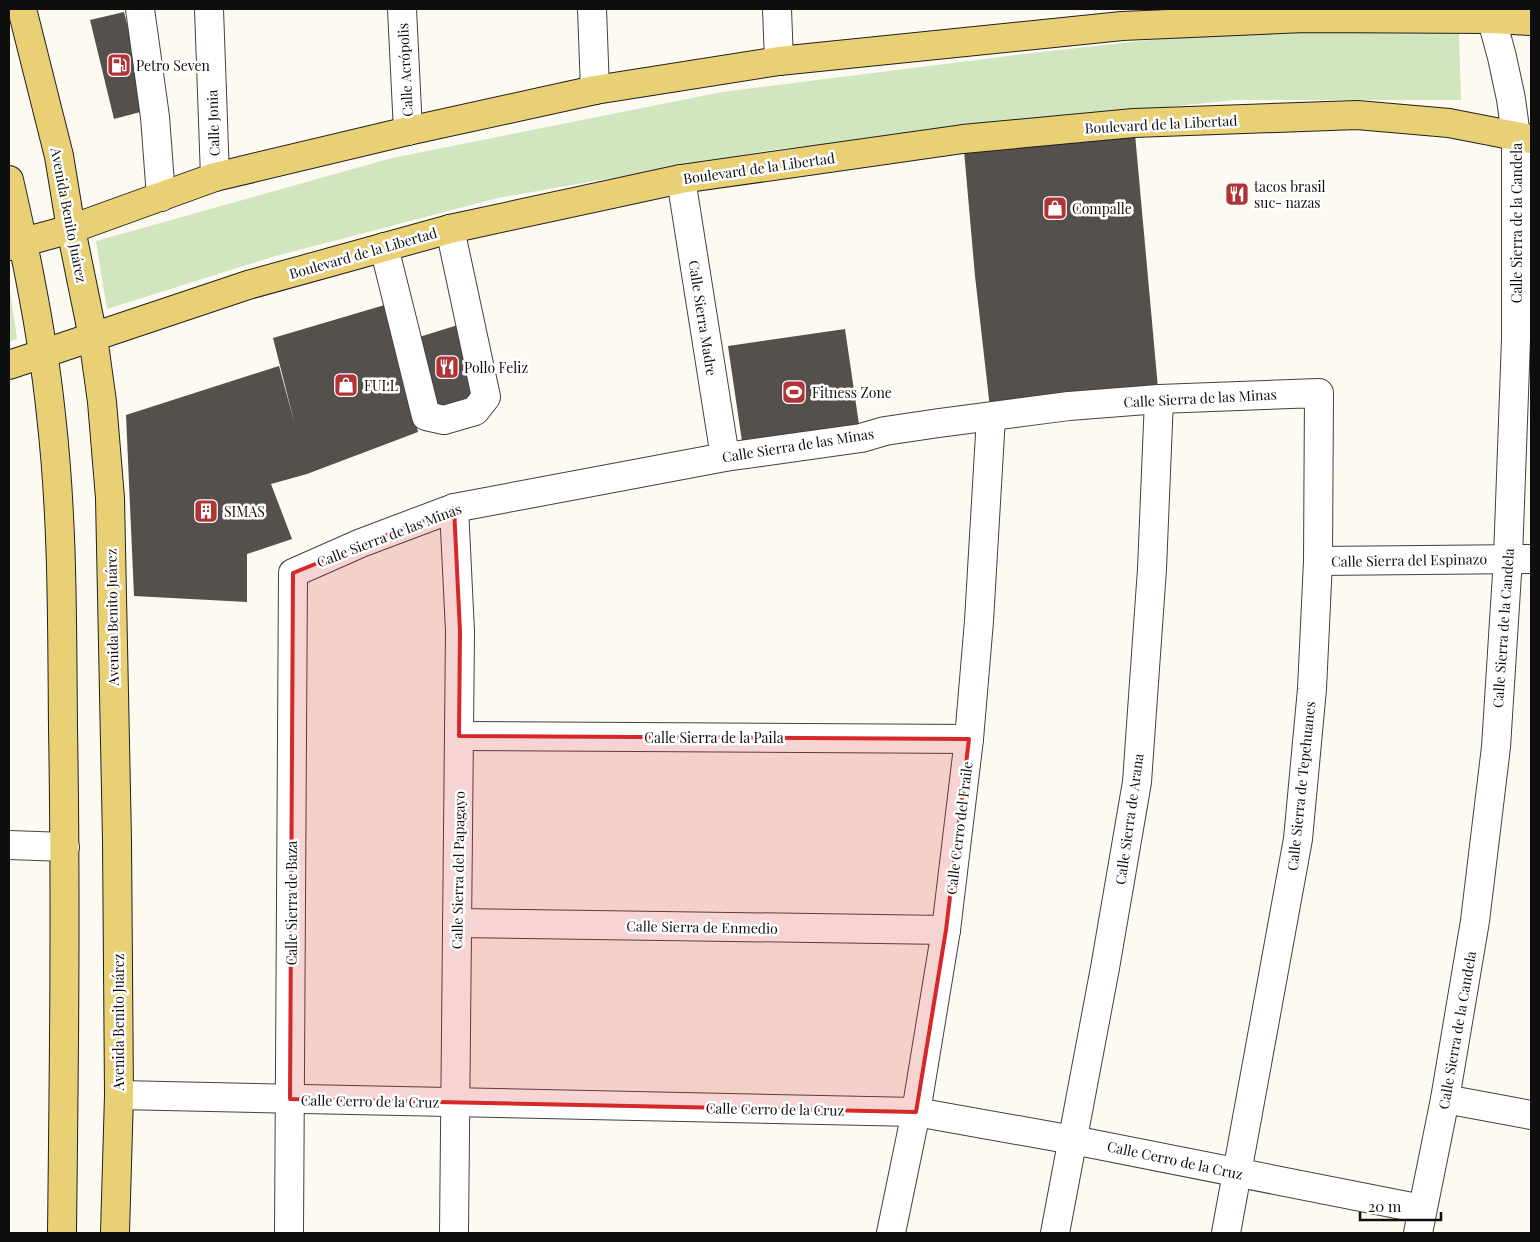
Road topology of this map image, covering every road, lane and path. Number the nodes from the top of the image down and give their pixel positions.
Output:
1 (22, 9) edge
2 (140, 9) edge
3 (209, 9) edge
4 (402, 9) edge
5 (592, 9) edge
6 (777, 9) edge
7 (1490, 14) edge
8 (1531, 21) edge
9 (779, 61) junction
10 (595, 90) junction
11 (408, 131) junction
12 (1524, 138) edge
13 (215, 177) junction
14 (681, 179) junction
15 (9, 180) edge
16 (161, 197) junction
17 (71, 229) junction
18 (450, 229) junction
19 (16, 244) edge
20 (384, 247) junction
21 (93, 337) junction
22 (43, 354) junction
23 (9, 365) edge
24 (1319, 393) joint
25 (1159, 399) junction
26 (991, 417) junction
27 (725, 457) junction
28 (454, 508) junction
29 (1520, 559) edge
30 (1318, 561) junction
31 (292, 573) joint
32 (459, 736) junction
33 (969, 739) junction
34 (9, 845) edge
35 (65, 847) junction
36 (457, 923) junction
37 (946, 930) junction
38 (118, 1095) junction
39 (290, 1099) junction
40 (1445, 1099) junction
41 (455, 1102) junction
42 (916, 1112) junction
43 (1531, 1115) edge
44 (1073, 1140) junction
45 (1237, 1173) junction
46 (1420, 1221) edge
47 (62, 1233) edge
48 (115, 1233) edge
49 (289, 1233) edge
50 (454, 1233) edge
51 (891, 1233) edge
52 (1055, 1233) edge
53 (1226, 1233) edge

1 - 17 main road, Avenida Benito Juárez
2 - 16 street
3 - 13 street, Calle Jonia
4 - 11 street, Calle Acrópolis
5 - 10 street
6 - 9 street
7 - 8 main road
7 - 9 main road
7 - 12 street, Calle Sierra de la Candela
9 - 10 main road
10 - 11 main road
11 - 13 main road
12 - 14 main road, Boulevard de la Libertad
12 - 29 street, Calle Sierra de la Candela
13 - 16 main road
14 - 18 main road, Boulevard de la Libertad
14 - 27 street, Calle Sierra Madre
15 - 19 main road
16 - 17 main road
17 - 19 main road
17 - 21 main road, Avenida Benito Juárez
18 - 20 main road, Boulevard de la Libertad
18 - 20 street
19 - 22 main road
20 - 21 main road, Boulevard de la Libertad
21 - 22 main road, Boulevard de la Libertad
21 - 38 main road, Avenida Benito Juárez
22 - 23 main road, Boulevard de la Libertad
22 - 35 main road
24 - 25 street, Calle Sierra de las Minas
24 - 30 street, Calle Sierra de Tepehuanes
25 - 26 street, Calle Sierra de las Minas
25 - 44 street, Calle Sierra de Arana
26 - 27 street, Calle Sierra de las Minas
26 - 33 street, Calle Cerro del Fraile
27 - 28 street, Calle Sierra de las Minas
28 - 31 street, Calle Sierra de las Minas
28 - 32 street, Calle Sierra del Papagayo
29 - 30 street, Calle Sierra del Espinazo
29 - 40 street, Calle Sierra de la Candela
30 - 45 street, Calle Sierra de Tepehuanes
31 - 39 street, Calle Sierra de Baza
32 - 33 street, Calle Sierra de la Paila
32 - 36 street, Calle Sierra del Papagayo
33 - 37 street, Calle Cerro del Fraile
34 - 35 street
35 - 47 main road
36 - 37 street, Calle Sierra de Enmedio
36 - 41 street, Calle Sierra del Papagayo
37 - 42 street, Calle Cerro del Fraile
38 - 39 street, Calle Cerro de la Cruz
38 - 48 main road, Avenida Benito Juárez
39 - 41 street, Calle Cerro de la Cruz
39 - 49 street, Calle Sierra de Baza
40 - 43 street
40 - 46 street, Calle Sierra de la Candela
41 - 42 street, Calle Cerro de la Cruz
41 - 50 street, Calle Sierra del Papagayo
42 - 44 street, Calle Cerro de la Cruz
42 - 51 street, Calle Cerro del Fraile
44 - 45 street, Calle Cerro de la Cruz
44 - 52 street, Calle Sierra de Arana
45 - 46 street, Calle Cerro de la Cruz
45 - 53 street, Calle Sierra de Tepehuanes

